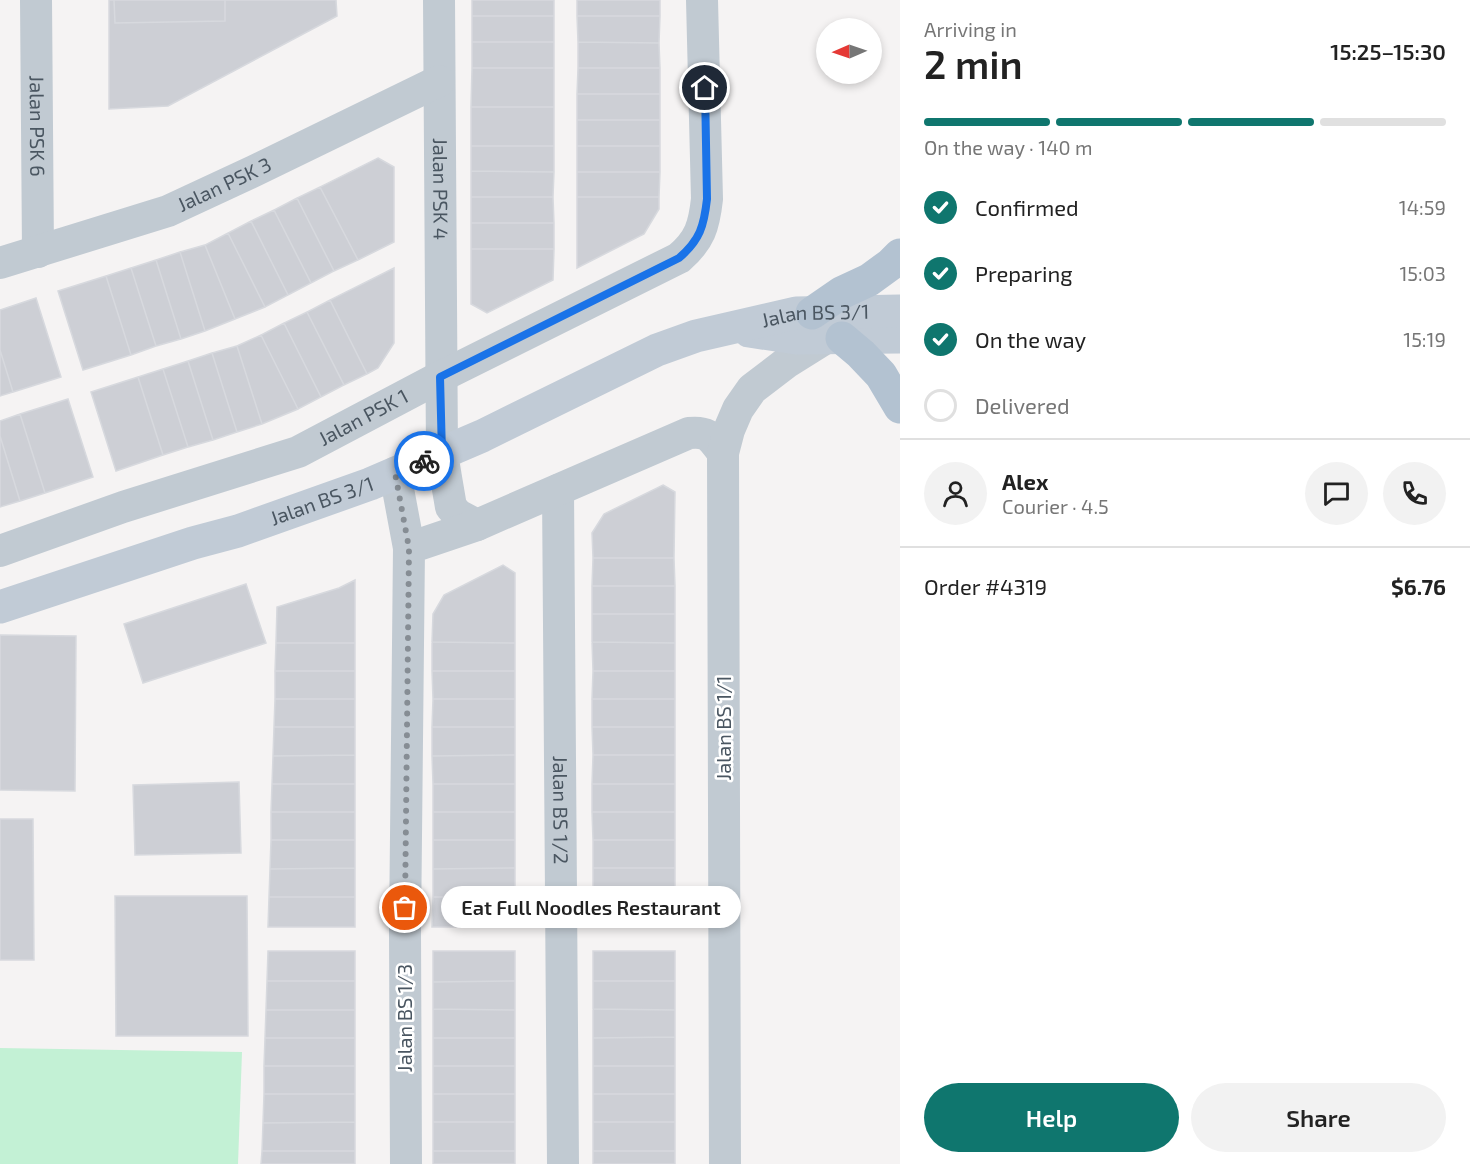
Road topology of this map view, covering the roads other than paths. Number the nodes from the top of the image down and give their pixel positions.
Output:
1 (36, 0) edge
2 (439, 0) edge
3 (702, 0) edge
4 (439, 81) junction
5 (38, 252) junction
6 (900, 255) edge
7 (0, 263) edge
8 (900, 311) edge
9 (826, 330) junction
10 (900, 337) edge
11 (440, 377) junction
12 (900, 407) edge
13 (723, 453) junction
14 (442, 454) junction
15 (395, 473) junction
16 (558, 490) junction
17 (477, 525) junction
18 (409, 548) junction
19 (0, 551) edge
20 (0, 607) edge
21 (406, 1164) edge
22 (563, 1164) edge
23 (725, 1164) edge

1 - 5 street, Jalan PSK 6
2 - 4 street, Jalan PSK 4
3 - 11 street, Jalan PSK 1
4 - 5 street, Jalan PSK 3
4 - 11 street, Jalan PSK 4
5 - 7 street, Jalan PSK 3
6 - 9 main road
8 - 9 street, Jalan BS 3/1
9 - 10 street, Jalan BS 3/1
9 - 12 main road
9 - 13 street, Jalan BS 1/1
9 - 14 street, Jalan BS 3/1
11 - 14 street, Jalan PSK 4
11 - 19 street, Jalan PSK 1
13 - 16 street
13 - 23 street, Jalan BS 1/1
14 - 15 street, Jalan BS 3/1
14 - 17 street, Jalan PSK 4
15 - 18 street, Jalan BS 1/3
15 - 20 street, Jalan BS 3/1
16 - 17 street
16 - 22 street, Jalan BS 1/2
17 - 18 street
18 - 21 street, Jalan BS 1/3

